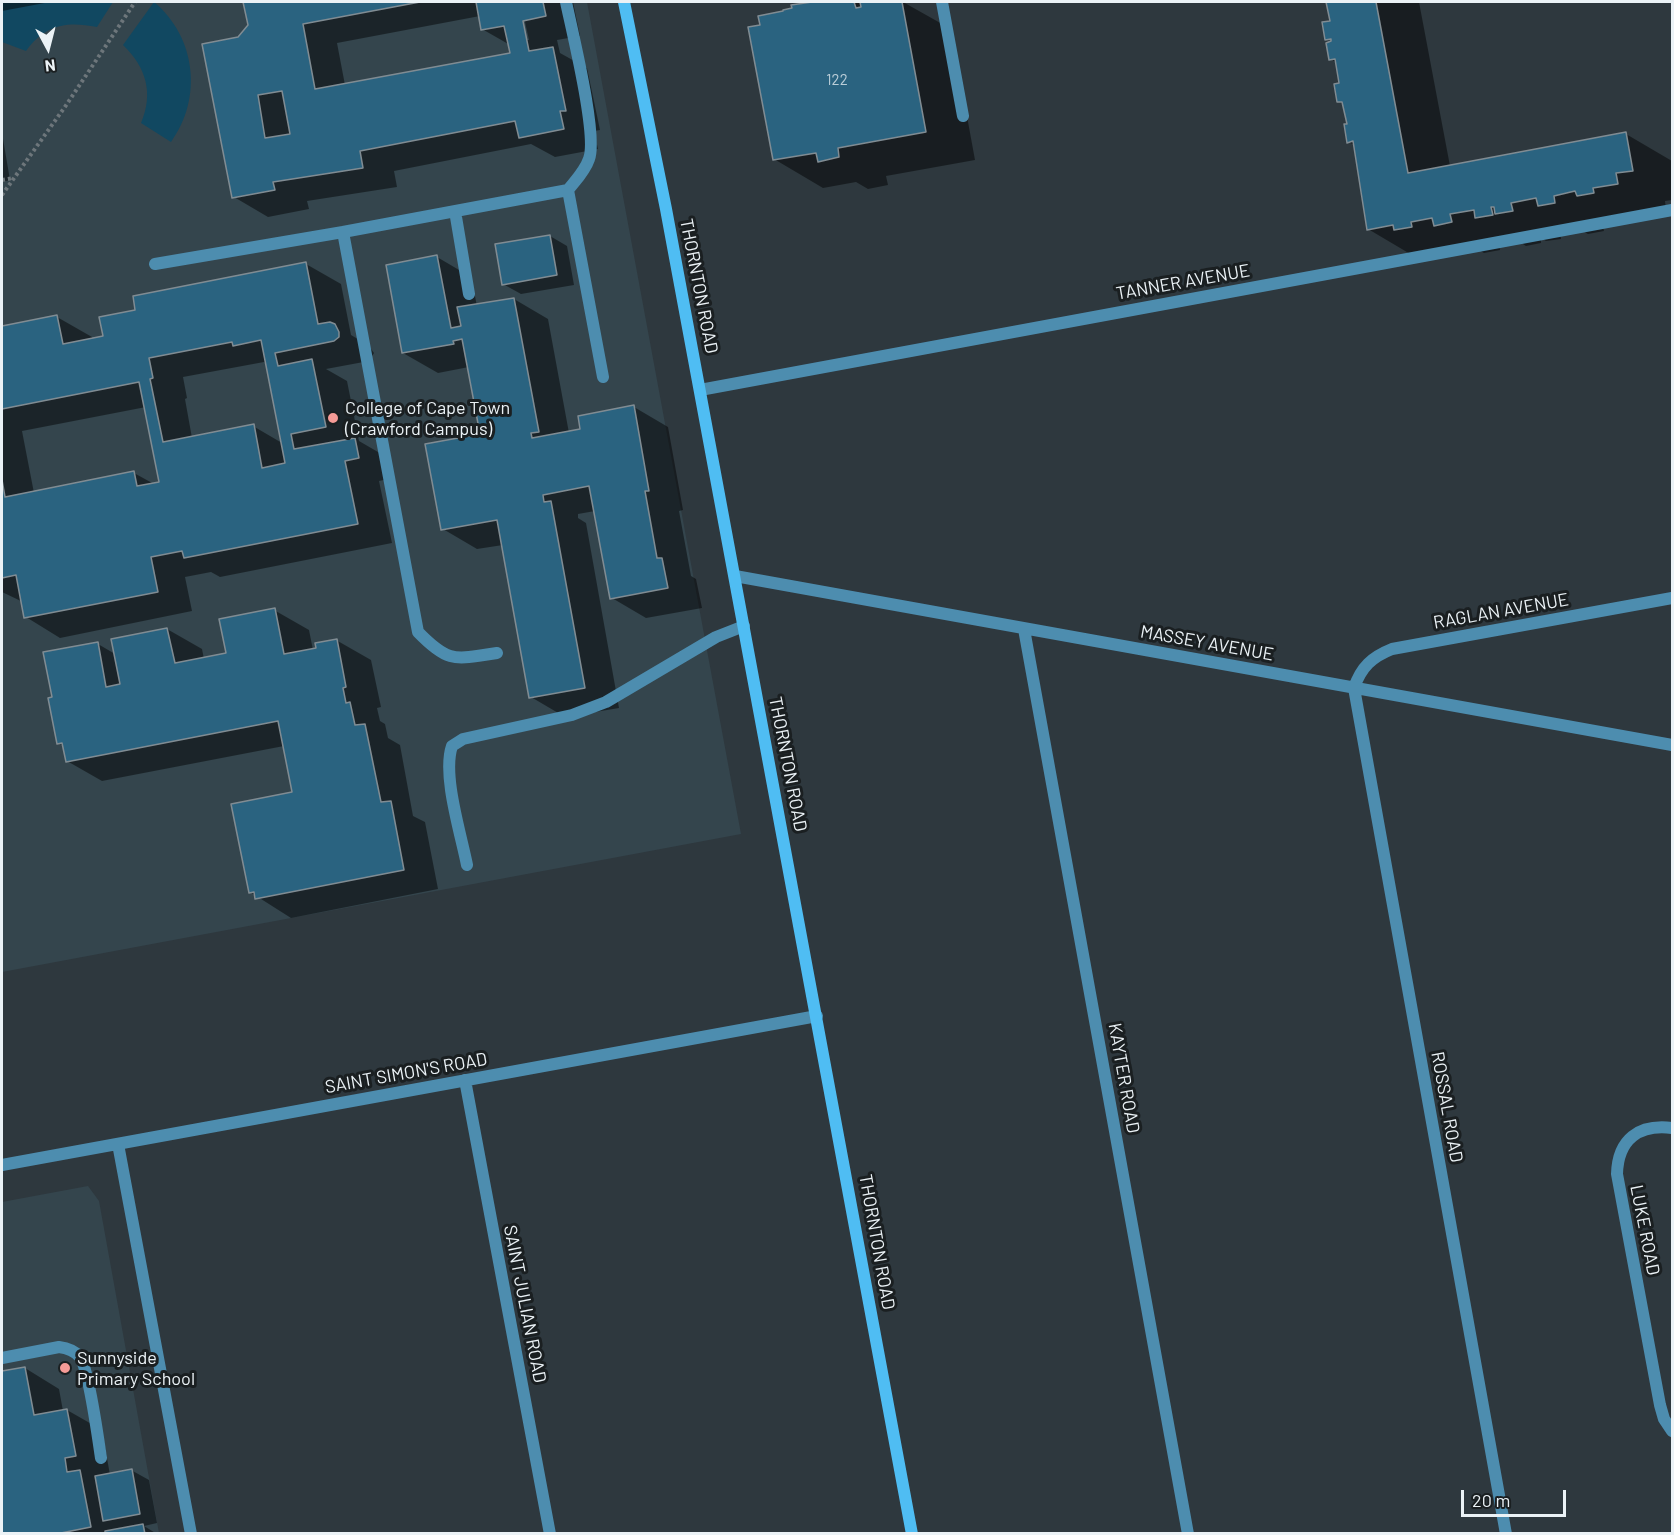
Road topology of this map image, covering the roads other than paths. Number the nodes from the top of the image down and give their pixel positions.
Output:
1 (566, 2) edge
2 (624, 2) edge
3 (942, 2) edge
4 (963, 116) dead end
5 (568, 190) junction
6 (455, 210) junction
7 (1672, 210) edge
8 (343, 232) junction
9 (155, 264) dead end
10 (469, 294) dead end
11 (603, 377) dead end
12 (700, 390) junction
13 (735, 576) junction
14 (1672, 598) edge
15 (744, 626) junction
16 (1024, 628) junction
17 (497, 653) dead end
18 (1354, 688) junction
19 (1672, 745) edge
20 (467, 865) dead end
21 (817, 1016) junction
22 (465, 1080) junction
23 (1672, 1128) edge
24 (118, 1144) junction
25 (2, 1165) edge
26 (2, 1358) edge
27 (1672, 1431) edge
28 (101, 1458) dead end
29 (190, 1533) edge
30 (550, 1533) edge
31 (912, 1533) edge
32 (1188, 1533) edge
33 (1506, 1533) edge

1 - 5 street
2 - 12 street, THORNTON ROAD
3 - 4 street
5 - 6 street
5 - 11 street
6 - 8 street
6 - 10 street
7 - 12 street, TANNER AVENUE
8 - 9 street
8 - 17 street
12 - 13 street, THORNTON ROAD
13 - 15 street, THORNTON ROAD
13 - 16 street, MASSEY AVENUE
14 - 18 street, RAGLAN AVENUE
15 - 20 street
15 - 21 street, THORNTON ROAD
16 - 18 street, MASSEY AVENUE
16 - 32 street, KAYTER ROAD
18 - 19 street, MASSEY AVENUE
18 - 33 street, ROSSAL ROAD
21 - 22 street, SAINT SIMON'S ROAD
21 - 31 street, THORNTON ROAD
22 - 24 street, SAINT SIMON'S ROAD
22 - 30 street, SAINT JULIAN ROAD
23 - 27 street, LUKE ROAD
24 - 25 street, SAINT SIMON'S ROAD
24 - 29 street
26 - 28 street

